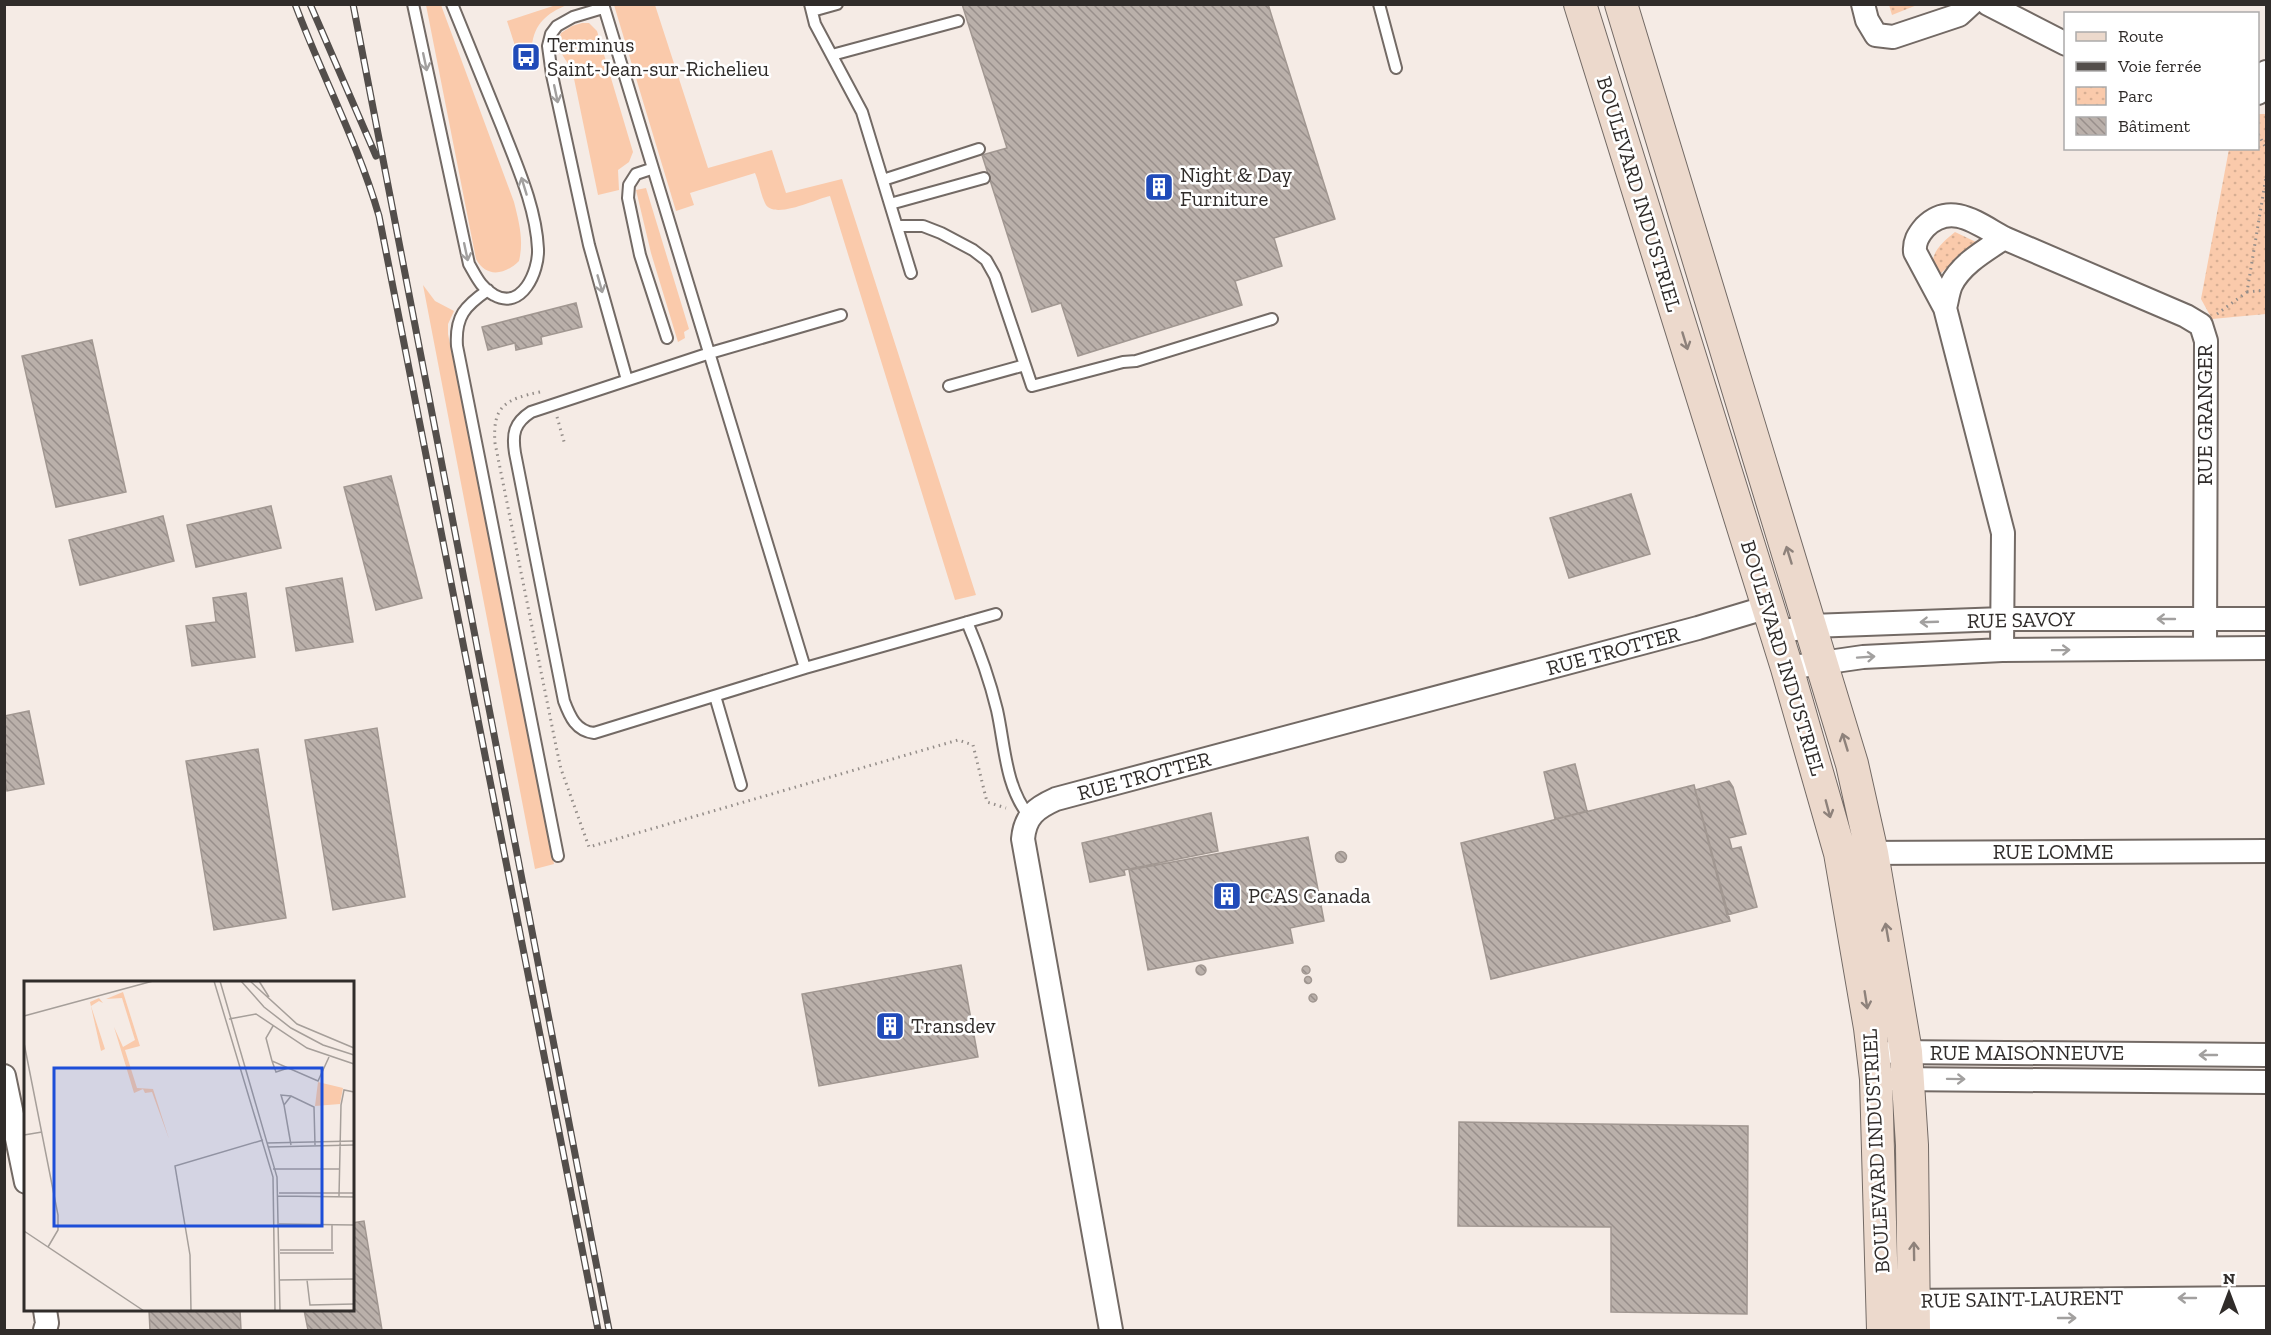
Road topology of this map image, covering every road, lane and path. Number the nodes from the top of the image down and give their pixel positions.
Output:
1 (413, 4) edge
2 (452, 4) edge
3 (837, 4) edge
4 (1379, 4) edge
5 (1580, 4) edge
6 (1621, 4) edge
7 (1863, 4) edge
8 (1971, 4) edge
9 (1988, 4) edge
10 (603, 6) edge
11 (811, 8) edge
12 (958, 21) dead end
13 (2064, 43) edge
14 (832, 56) junction
15 (1396, 68) dead end
16 (2266, 72) edge
17 (2259, 90) edge
18 (979, 149) dead end
19 (651, 169) junction
20 (2266, 177) edge
21 (984, 178) dead end
22 (883, 180) junction
23 (890, 204) junction
24 (897, 226) junction
25 (2004, 238) junction
26 (911, 273) dead end
27 (488, 290) junction
28 (2266, 290) edge
29 (2247, 292) junction
30 (1945, 308) junction
31 (841, 315) dead end
32 (1272, 319) dead end
33 (2201, 326) junction
34 (667, 338) dead end
35 (710, 353) junction
36 (1025, 365) junction
37 (627, 380) junction
38 (949, 386) dead end
39 (553, 404) junction
40 (565, 444) dead end
41 (996, 614) dead end
42 (2003, 619) junction
43 (2205, 619) junction
44 (2266, 619) edge
45 (1772, 620) junction
46 (967, 622) junction
47 (1811, 626) junction
48 (2205, 648) junction
49 (2266, 648) edge
50 (2002, 650) junction
51 (1820, 662) junction
52 (805, 668) junction
53 (1787, 668) junction
54 (715, 696) junction
55 (741, 785) dead end
56 (1029, 816) junction
57 (2266, 851) edge
58 (1840, 853) junction
59 (1872, 853) junction
60 (558, 856) dead end
61 (2181, 1054) junction
62 (2266, 1055) edge
63 (1875, 1065) junction
64 (1908, 1065) junction
65 (4, 1076) edge
66 (2180, 1082) junction
67 (2266, 1082) edge
68 (24, 1172) edge
69 (2266, 1298) edge
70 (2160, 1309) junction
71 (45, 1311) edge
72 (1899, 1316) edge
73 (2266, 1319) edge
74 (45, 1330) edge
75 (1111, 1330) edge

1 -> 27 lane
27 -> 2 lane
3 - 11 lane
4 - 15 lane
5 -> 45 street, BOULEVARD INDUSTRIEL
47 -> 6 street, BOULEVARD INDUSTRIEL
7 - 8 street
9 - 13 street
10 - 19 lane
10 -> 37 lane
11 - 14 lane
12 - 14 lane
14 - 22 lane
16 - 17 street
18 - 22 lane
19 - 34 lane
19 - 35 lane
20 - 29 path
21 - 23 lane
22 - 23 lane
23 - 24 lane
24 - 26 lane
24 - 36 lane
25 - 30 street
25 - 30 street, RUE GRANGER
25 - 33 street, RUE GRANGER
27 - 60 lane
28 - 29 path
29 - 33 path
30 - 42 street, RUE GRANGER
31 - 35 lane
32 - 36 lane
33 - 43 street, RUE GRANGER
35 - 37 lane
35 - 52 lane
36 - 38 lane
37 - 39 lane
39 - 40 path
39 - 54 lane
41 - 46 lane
43 -> 42 street, RUE SAVOY
42 -> 47 street, RUE SAVOY
42 - 50 street, RUE GRANGER
43 - 44 street, RUE SAVOY
43 - 48 street, RUE GRANGER
45 - 47 street, RUE SAVOY
45 - 53 street, BOULEVARD INDUSTRIEL
45 - 56 street, RUE TROTTER
46 - 52 lane
46 - 56 lane
47 - 51 street, BOULEVARD INDUSTRIEL
48 - 49 street, RUE SAVOY
50 -> 48 street, RUE SAVOY
51 -> 50 street, RUE SAVOY
51 - 53 street, RUE SAVOY
59 -> 51 street, BOULEVARD INDUSTRIEL
52 - 54 lane
53 -> 58 street, BOULEVARD INDUSTRIEL
54 - 55 lane
56 - 75 street
57 - 59 street, RUE LOMME
58 - 59 street, RUE LOMME
58 -> 63 street, BOULEVARD INDUSTRIEL
64 -> 59 street, BOULEVARD INDUSTRIEL
62 -> 61 street, RUE MAISONNEUVE
61 - 64 street, RUE MAISONNEUVE
61 - 66 street
63 - 64 street, RUE MAISONNEUVE
63 - 72 street, BOULEVARD INDUSTRIEL
64 -> 66 street, RUE MAISONNEUVE
72 -> 64 street, BOULEVARD INDUSTRIEL
65 - 68 street
66 - 67 street, RUE MAISONNEUVE
69 -> 70 street, RUE SAINT-LAURENT
70 - 72 street, RUE SAINT-LAURENT
70 - 73 street, RUE SAINT-LAURENT
71 - 74 street

